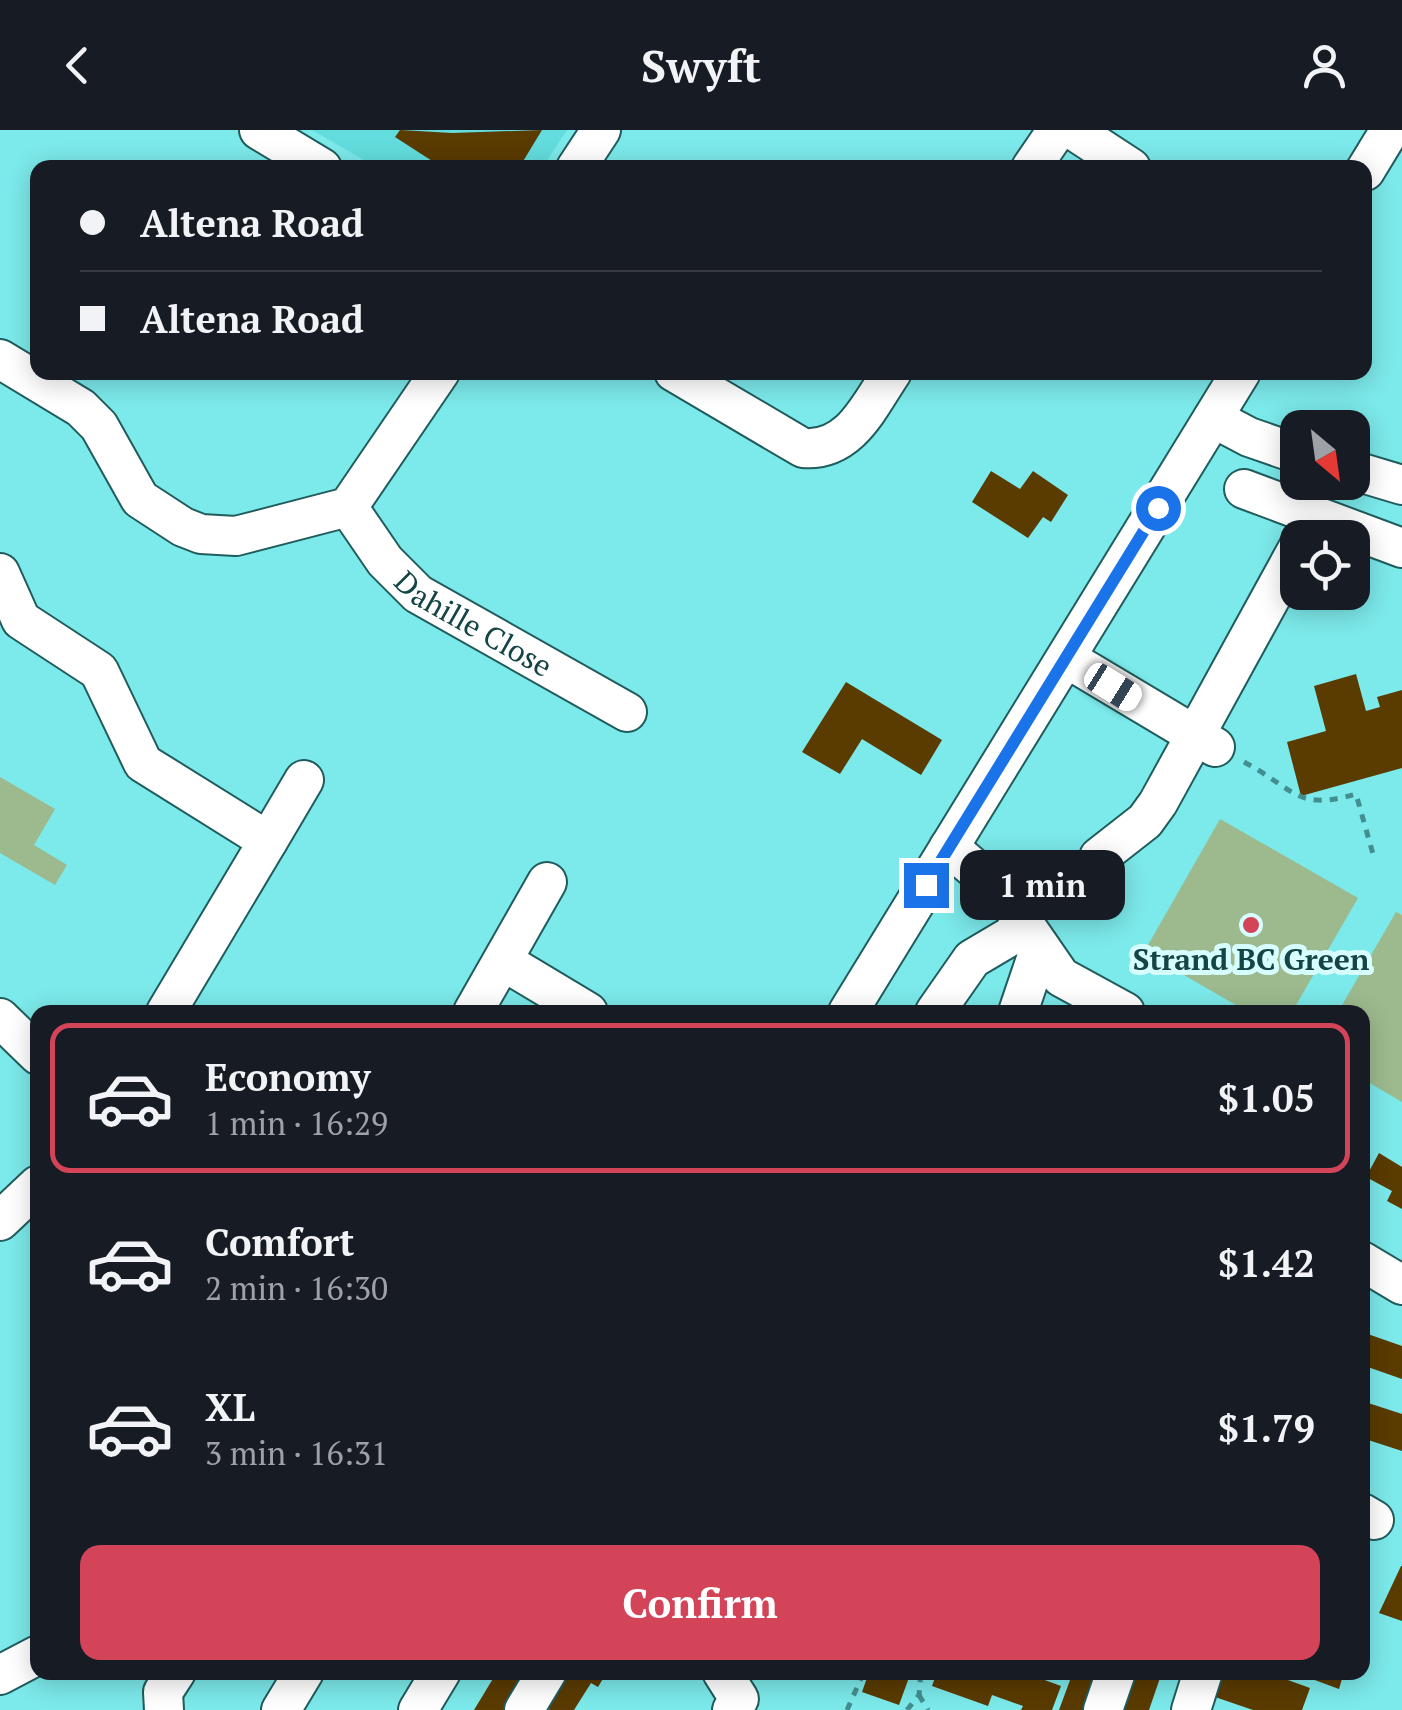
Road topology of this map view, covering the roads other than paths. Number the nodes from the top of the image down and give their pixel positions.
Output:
1 (259, 130) edge
2 (601, 130) edge
3 (1057, 130) edge
4 (1073, 130) edge
5 (1390, 130) edge
6 (309, 160) edge
7 (581, 160) edge
8 (1037, 160) edge
9 (1120, 160) edge
10 (1372, 160) edge
11 (0, 359) edge
12 (30, 377) edge
13 (35, 380) edge
14 (435, 380) edge
15 (688, 380) edge
16 (886, 380) edge
17 (1224, 388) edge
18 (1280, 438) edge
19 (1370, 475) edge
20 (1402, 485) edge
21 (1244, 489) dead end
22 (348, 507) junction
23 (1286, 520) edge
24 (1370, 543) edge
25 (1402, 548) edge
26 (0, 574) edge
27 (1280, 586) edge
28 (1066, 658) junction
29 (627, 712) dead end
30 (1205, 740) junction
31 (304, 780) dead end
32 (268, 841) junction
33 (949, 847) junction
34 (1099, 858) dead end
35 (547, 882) dead end
36 (1033, 937) junction
37 (503, 961) junction
38 (170, 1005) edge
39 (477, 1005) edge
40 (576, 1005) edge
41 (852, 1005) edge
42 (940, 1005) edge
43 (1019, 1005) edge
44 (1112, 1005) edge
45 (0, 1018) edge
46 (30, 1047) edge
47 (30, 1193) edge
48 (0, 1221) edge
49 (1370, 1266) edge
50 (1402, 1285) edge
51 (30, 1660) edge
52 (0, 1675) edge
53 (171, 1680) edge
54 (299, 1680) edge
55 (437, 1680) edge
56 (542, 1680) edge
57 (1113, 1680) edge
58 (1200, 1680) edge
59 (164, 1710) edge
60 (281, 1710) edge
61 (418, 1710) edge
62 (524, 1710) edge
63 (1103, 1710) edge
64 (1191, 1710) edge

1 - 6 street
2 - 7 street
3 - 8 street
4 - 9 street
5 - 10 street
11 - 12 street
13 - 22 street
14 - 22 street
15 - 16 street
17 - 18 street
17 - 28 street
19 - 20 street
21 - 23 street
22 - 29 street, Dahille Close
24 - 25 street
26 - 32 street
27 - 30 street
28 - 30 street
28 - 33 street
30 - 34 street
31 - 32 street
32 - 38 street
33 - 36 street
33 - 41 street
35 - 37 street
36 - 42 street
36 - 43 street
36 - 44 street
37 - 39 street
37 - 40 street
45 - 46 street
47 - 48 street
49 - 50 street
51 - 52 street
53 - 59 street
54 - 60 street
55 - 61 street
56 - 62 street
57 - 63 street
58 - 64 street

